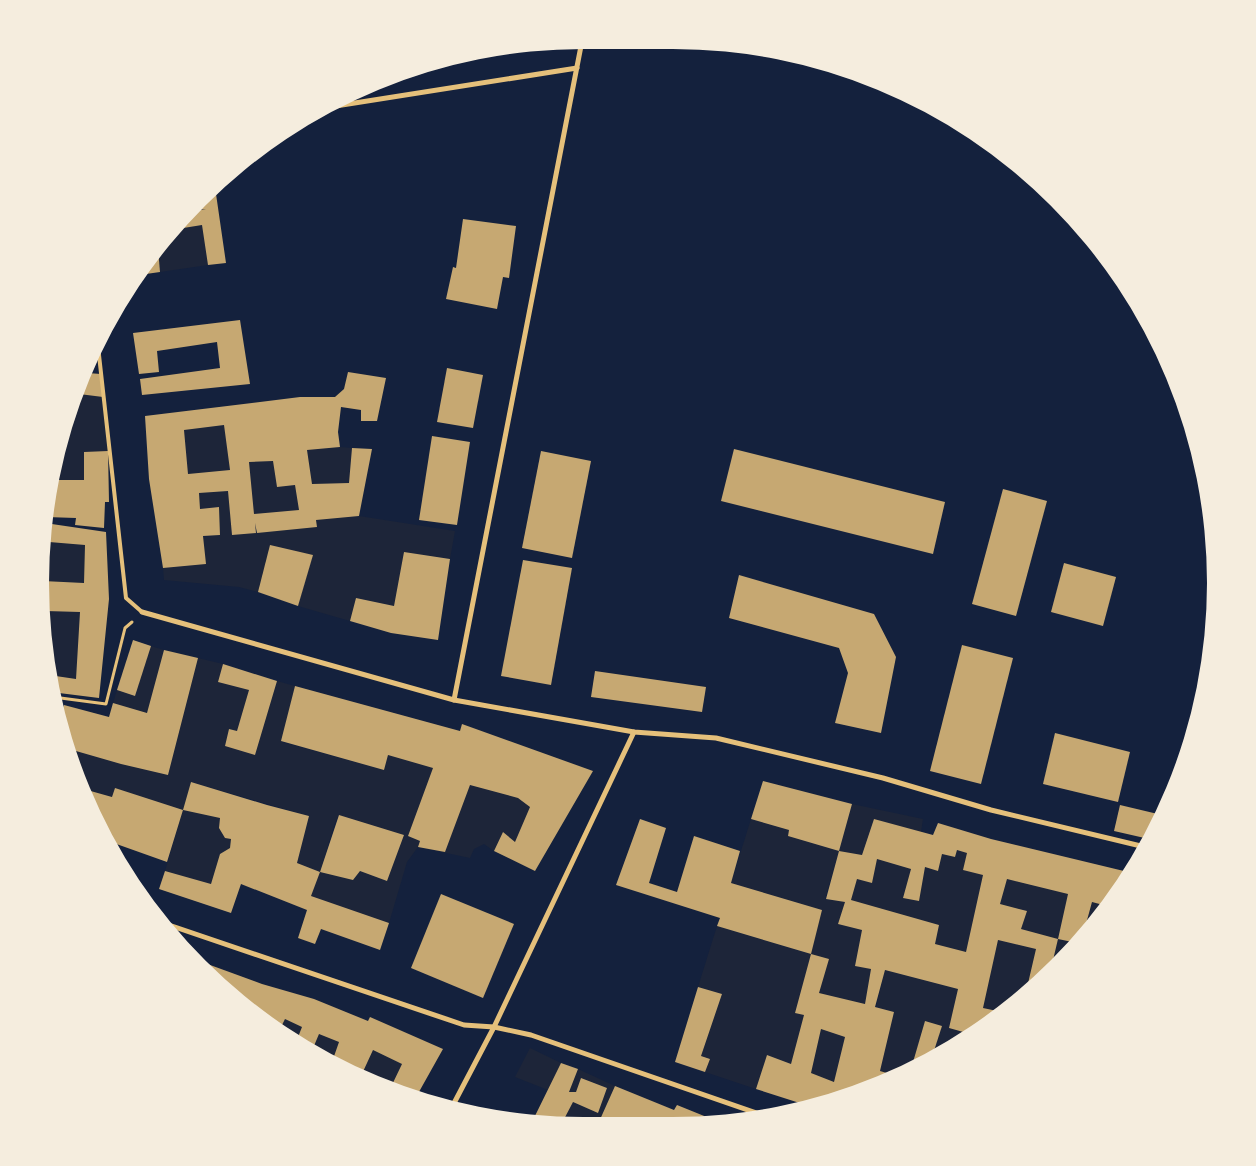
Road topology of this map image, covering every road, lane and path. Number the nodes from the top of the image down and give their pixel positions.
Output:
1 (580, 49) edge
2 (577, 68) junction
3 (346, 105) edge
4 (99, 357) edge
5 (142, 612) junction
6 (62, 698) edge
7 (454, 700) junction
8 (634, 732) junction
9 (1138, 845) edge
10 (174, 927) edge
11 (494, 1028) junction
12 (455, 1101) edge
13 (752, 1111) edge

1 - 2 street
2 - 3 street
2 - 7 street
4 - 5 lane
5 - 6 path
5 - 7 street
7 - 8 street
8 - 9 street
8 - 11 street
10 - 11 street
11 - 12 street
11 - 13 street

